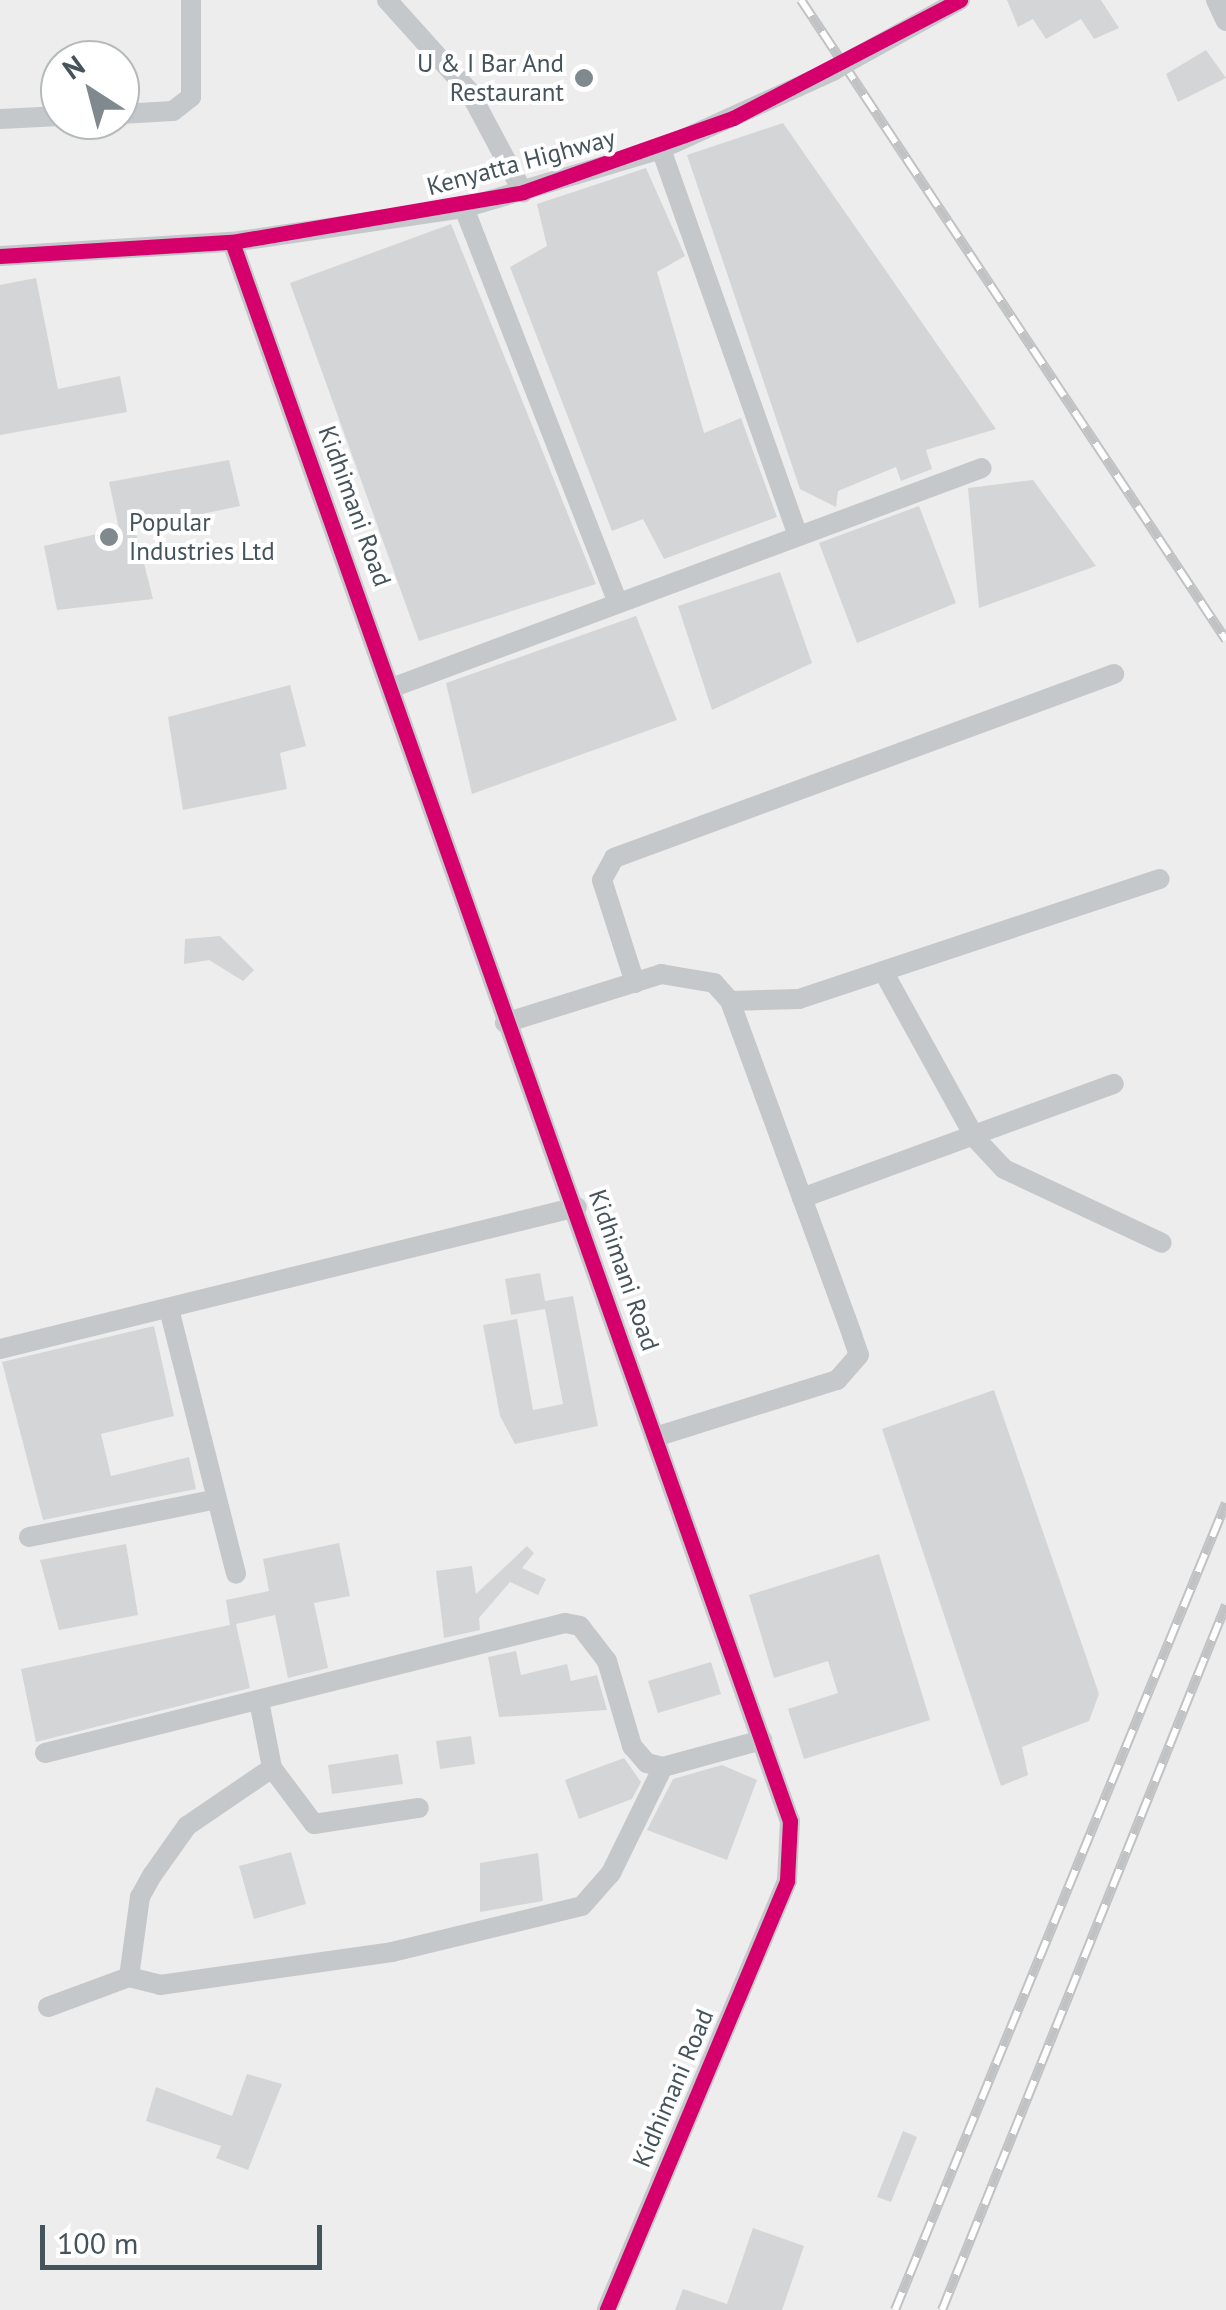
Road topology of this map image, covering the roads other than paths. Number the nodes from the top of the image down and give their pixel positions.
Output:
1 (191, 0) edge
2 (388, 0) edge
3 (960, 0) edge
4 (1216, 0) edge
5 (1226, 21) edge
6 (140, 113) edge
7 (40, 117) edge
8 (0, 119) edge
9 (662, 149) junction
10 (523, 192) junction
11 (464, 208) junction
12 (232, 242) junction
13 (0, 256) edge
14 (982, 468) dead end
15 (798, 536) junction
16 (618, 603) junction
17 (1114, 674) dead end
18 (394, 687) junction
19 (1160, 879) dead end
20 (882, 971) junction
21 (635, 983) junction
22 (730, 1001) junction
23 (505, 1023) junction
24 (1114, 1084) dead end
25 (975, 1138) junction
26 (802, 1198) junction
27 (576, 1207) junction
28 (1162, 1243) dead end
29 (169, 1309) junction
30 (0, 1349) edge
31 (655, 1437) junction
32 (212, 1500) junction
33 (29, 1538) dead end
34 (236, 1574) dead end
35 (260, 1706) junction
36 (762, 1740) junction
37 (45, 1753) dead end
38 (663, 1767) junction
39 (272, 1768) junction
40 (420, 1808) dead end
41 (130, 1977) junction
42 (48, 2007) dead end
43 (607, 2310) edge

1 - 6 street
2 - 10 street
3 - 9 street, Kenyatta Highway, bridge
4 - 5 street
7 - 8 street
9 - 10 street, Kenyatta Highway
9 - 15 street
10 - 11 street, Kenyatta Highway
11 - 12 street, Kenyatta Highway
11 - 16 street
12 - 13 street, Kenyatta Highway
12 - 18 street, Kidhimani Road
14 - 15 street
15 - 16 street
16 - 18 street
17 - 21 street
18 - 23 street, Kidhimani Road
19 - 20 street
20 - 22 street
20 - 25 street
21 - 22 street
21 - 23 street
22 - 26 street
23 - 27 street, Kidhimani Road
24 - 25 street
25 - 26 street
25 - 28 street
26 - 31 street
27 - 29 street
27 - 31 street, Kidhimani Road
29 - 30 street
29 - 32 street
31 - 36 street, Kidhimani Road
32 - 33 street
32 - 34 street
35 - 37 street
35 - 38 street
35 - 39 street
36 - 38 street
36 - 43 street, Kidhimani Road
38 - 41 street
39 - 40 street
39 - 41 street
41 - 42 street

